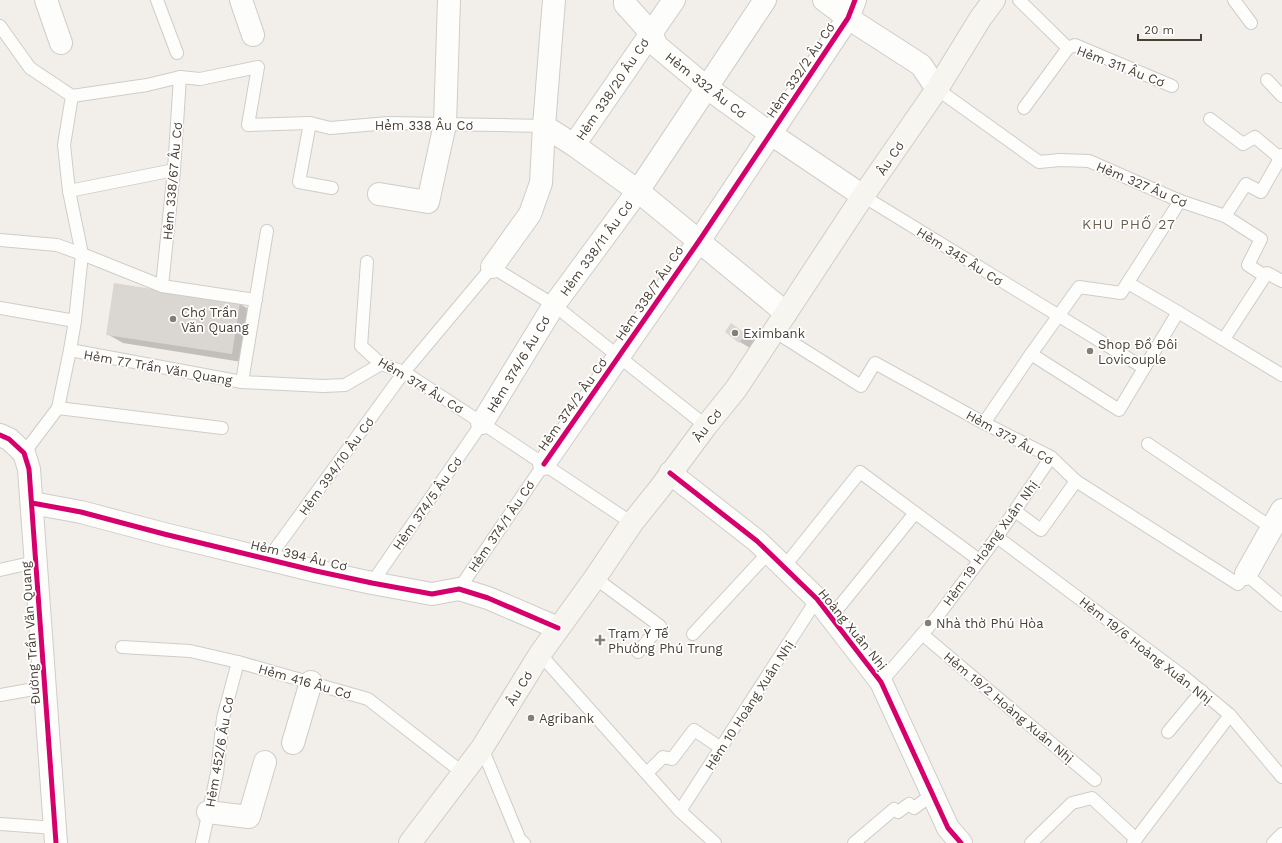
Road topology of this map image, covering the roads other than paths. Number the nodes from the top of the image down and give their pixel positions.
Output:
1 (46, 0) edge
2 (157, 0) edge
3 (241, 0) edge
4 (449, 0) edge
5 (554, 0) edge
6 (625, 0) edge
7 (674, 0) edge
8 (765, 0) edge
9 (824, 0) edge
10 (994, 0) edge
11 (1019, 0) edge
12 (1234, 0) edge
13 (851, 9) edge
14 (1251, 23) dead end
15 (0, 26) edge
16 (651, 34) junction
17 (253, 35) dead end
18 (61, 43) dead end
19 (1068, 48) junction
20 (177, 53) dead end
21 (180, 77) junction
22 (1267, 80) dead end
23 (1172, 86) dead end
24 (706, 87) junction
25 (937, 89) junction
26 (72, 96) junction
27 (1282, 96) edge
28 (1024, 108) dead end
29 (1210, 119) dead end
30 (310, 123) junction
31 (445, 124) junction
32 (544, 126) junction
33 (771, 134) junction
34 (574, 145) junction
35 (1281, 157) edge
36 (174, 170) junction
37 (332, 188) dead end
38 (638, 191) junction
39 (69, 192) junction
40 (378, 194) dead end
41 (863, 196) junction
42 (1180, 201) junction
43 (1225, 216) junction
44 (267, 231) dead end
45 (0, 240) edge
46 (699, 241) junction
47 (82, 254) junction
48 (367, 262) dead end
49 (492, 267) junction
50 (1265, 276) junction
51 (1282, 281) edge
52 (1128, 284) junction
53 (162, 286) junction
54 (256, 300) junction
55 (554, 306) junction
56 (0, 308) edge
57 (1178, 312) junction
58 (1058, 316) junction
59 (75, 321) junction
60 (780, 322) junction
61 (1224, 339) junction
62 (70, 350) junction
63 (1031, 354) junction
64 (618, 357) junction
65 (381, 364) junction
66 (1144, 368) junction
67 (404, 372) junction
68 (1282, 375) edge
69 (242, 382) junction
70 (58, 408) junction
71 (482, 423) junction
72 (984, 423) junction
73 (706, 426) junction
74 (222, 428) dead end
75 (0, 435) edge
76 (1148, 444) dead end
77 (24, 453) junction
78 (1051, 457) junction
79 (544, 464) junction
80 (670, 473) junction
81 (1076, 481) junction
82 (32, 504) junction
83 (1015, 511) junction
84 (915, 513) junction
85 (1277, 519) edge
86 (632, 523) junction
87 (997, 537) junction
88 (268, 559) junction
89 (776, 560) junction
90 (979, 560) junction
91 (35, 562) junction
92 (0, 570) edge
93 (1246, 574) junction
94 (595, 578) junction
95 (372, 583) junction
96 (459, 589) junction
97 (817, 599) junction
98 (1282, 605) edge
99 (831, 617) junction
100 (558, 628) junction
101 (693, 634) dead end
102 (922, 634) junction
103 (122, 647) dead end
104 (638, 652) dead end
105 (540, 654) junction
106 (238, 662) junction
107 (311, 682) junction
108 (881, 682) junction
109 (45, 687) junction
110 (1202, 691) junction
111 (0, 695) edge
112 (1230, 715) junction
113 (1168, 732) dead end
114 (293, 743) dead end
115 (482, 748) junction
116 (721, 748) junction
117 (265, 762) dead end
118 (463, 773) junction
119 (647, 773) junction
120 (1282, 776) edge
121 (1095, 780) dead end
122 (933, 794) junction
123 (680, 811) junction
124 (208, 812) junction
125 (0, 824) edge
126 (1282, 834) edge
127 (55, 836) edge
128 (1135, 841) edge
129 (202, 843) edge
130 (410, 843) edge
131 (524, 843) edge
132 (715, 843) edge
133 (854, 843) edge
134 (961, 843) edge
135 (1031, 843) edge
136 (1273, 843) edge

1 - 18 street
2 - 20 lane
3 - 17 street
4 - 31 street
5 - 32 street
6 - 16 street, Hẻm 332 Âu Cơ
7 - 16 street, Hẻm 338/20 Âu Cơ
8 - 24 street, Hẻm 338/11 Âu Cơ
9 - 13 street
10 - 25 main road, Âu Cơ
11 - 19 lane, Hẻm 311 Âu Cơ
12 - 14 lane
13 - 25 street
13 - 33 street, Hẻm 332/2 Âu Cơ
15 - 26 lane
16 - 24 street, Hẻm 332 Âu Cơ
16 - 34 street, Hẻm 338/20 Âu Cơ
19 - 23 lane, Hẻm 311 Âu Cơ
19 - 28 lane
21 - 26 lane, Hẻm 338 Âu Cơ
21 - 30 lane, Hẻm 338 Âu Cơ
21 - 36 lane, Hẻm 338/67 Âu Cơ
22 - 27 lane
24 - 33 street, Hẻm 332 Âu Cơ
24 - 38 street, Hẻm 338/11 Âu Cơ
25 - 41 main road, Âu Cơ
25 - 42 lane, Hẻm 327 Âu Cơ
26 - 39 lane, Hẻm 77 Trần Văn Quang
29 - 35 lane
30 - 31 lane, Hẻm 338 Âu Cơ
30 - 37 lane
31 - 32 lane, Hẻm 338 Âu Cơ
31 - 40 street
32 - 34 street
32 - 49 street
33 - 41 street, Hẻm 332 Âu Cơ
33 - 46 street, Hẻm 332/2 Âu Cơ
34 - 38 street
35 - 43 lane
36 - 39 lane
36 - 53 lane, Hẻm 338/67 Âu Cơ
38 - 46 street
38 - 55 street, Hẻm 338/11 Âu Cơ
39 - 47 lane, Hẻm 77 Trần Văn Quang
41 - 58 lane, Hẻm 345 Âu Cơ
41 - 60 main road, Âu Cơ
42 - 43 lane, Hẻm 327 Âu Cơ
42 - 52 lane
43 - 50 lane, Hẻm 327 Âu Cơ
44 - 54 lane, Hẻm 77 Trần Văn Quang
45 - 47 lane
46 - 60 street
46 - 64 street, Hẻm 338/7 Âu Cơ
47 - 53 lane
47 - 59 lane, Hẻm 77 Trần Văn Quang
48 - 65 lane, Hẻm 374 Âu Cơ
49 - 55 lane
49 - 67 lane, Hẻm 394/10 Âu Cơ
50 - 51 lane
50 - 61 lane
52 - 57 lane
52 - 58 lane
53 - 54 lane
54 - 69 lane, Hẻm 77 Trần Văn Quang
55 - 64 lane
55 - 71 street, Hẻm 374/6 Âu Cơ
56 - 59 lane
57 - 61 lane
57 - 66 lane
58 - 63 lane
58 - 66 lane, Hẻm 345 Âu Cơ
59 - 62 lane, Hẻm 77 Trần Văn Quang
60 - 72 lane, Hẻm 373 Âu Cơ
60 - 73 main road, Âu Cơ
61 - 68 lane
62 - 69 lane, Hẻm 77 Trần Văn Quang
62 - 70 lane
63 - 66 lane
63 - 72 lane
64 - 73 lane
64 - 79 street, Hẻm 374/2 Âu Cơ
65 - 67 lane, Hẻm 374 Âu Cơ
65 - 69 lane
67 - 71 lane, Hẻm 374 Âu Cơ
67 - 88 lane, Hẻm 394/10 Âu Cơ
70 - 74 lane
70 - 77 lane
71 - 79 lane, Hẻm 374 Âu Cơ
71 - 95 lane, Hẻm 374/5 Âu Cơ
72 - 78 lane, Hẻm 373 Âu Cơ
73 - 80 main road, Âu Cơ
75 - 77 street
76 - 85 lane
77 - 82 street, Đường Trần Văn Quang
78 - 81 lane, Hẻm 373 Âu Cơ
78 - 83 lane, Hẻm 19 Hoàng Xuân Nhị
79 - 86 lane, Hẻm 374 Âu Cơ
79 - 96 lane, Hẻm 374/1 Âu Cơ
80 - 86 main road, Âu Cơ
80 - 89 street, Hoàng Xuân Nhị
81 - 83 lane
81 - 93 lane, Hẻm 373 Âu Cơ
82 - 88 street, Hẻm 394 Âu Cơ
82 - 91 street, Đường Trần Văn Quang
83 - 87 lane, Hẻm 19 Hoàng Xuân Nhị
84 - 89 lane
84 - 90 lane
84 - 99 lane
85 - 93 street
86 - 94 main road, Âu Cơ
87 - 90 lane, Hẻm 19 Hoàng Xuân Nhị
87 - 110 lane, Hẻm 19/6 Hoàng Xuân Nhị
88 - 95 street, Hẻm 394 Âu Cơ
89 - 97 street, Hoàng Xuân Nhị
89 - 101 lane
90 - 102 lane, Hẻm 19 Hoàng Xuân Nhị
91 - 92 lane
91 - 109 street, Đường Trần Văn Quang
93 - 98 lane
94 - 100 main road, Âu Cơ
94 - 104 lane
95 - 96 street, Hẻm 394 Âu Cơ
96 - 100 street, Hẻm 394 Âu Cơ
97 - 99 street, Hoàng Xuân Nhị
97 - 116 lane, Hẻm 10 Hoàng Xuân Nhị
99 - 108 street, Hoàng Xuân Nhị
100 - 105 main road, Âu Cơ
102 - 108 lane, Hẻm 19 Hoàng Xuân Nhị
102 - 121 lane, Hẻm 19/2 Hoàng Xuân Nhị
103 - 106 lane, Hẻm 416 Âu Cơ
105 - 115 main road, Âu Cơ
105 - 119 lane
106 - 107 lane, Hẻm 416 Âu Cơ
106 - 124 lane, Hẻm 452/6 Âu Cơ
107 - 114 street
107 - 118 lane, Hẻm 416 Âu Cơ
108 - 122 street, Hoàng Xuân Nhị
109 - 111 lane
109 - 127 street, Đường Trần Văn Quang
110 - 112 lane, Hẻm 19/6 Hoàng Xuân Nhị
110 - 113 lane
112 - 120 lane, Hẻm 19/6 Hoàng Xuân Nhị
112 - 128 lane
115 - 118 main road, Âu Cơ
115 - 131 lane
116 - 119 lane
116 - 123 lane, Hẻm 10 Hoàng Xuân Nhị
117 - 124 street
118 - 130 main road, Âu Cơ
119 - 123 lane
122 - 133 lane
122 - 134 street, Hoàng Xuân Nhị
123 - 132 lane
124 - 129 lane, Hẻm 452/6 Âu Cơ
125 - 127 lane
126 - 136 lane
128 - 135 lane

